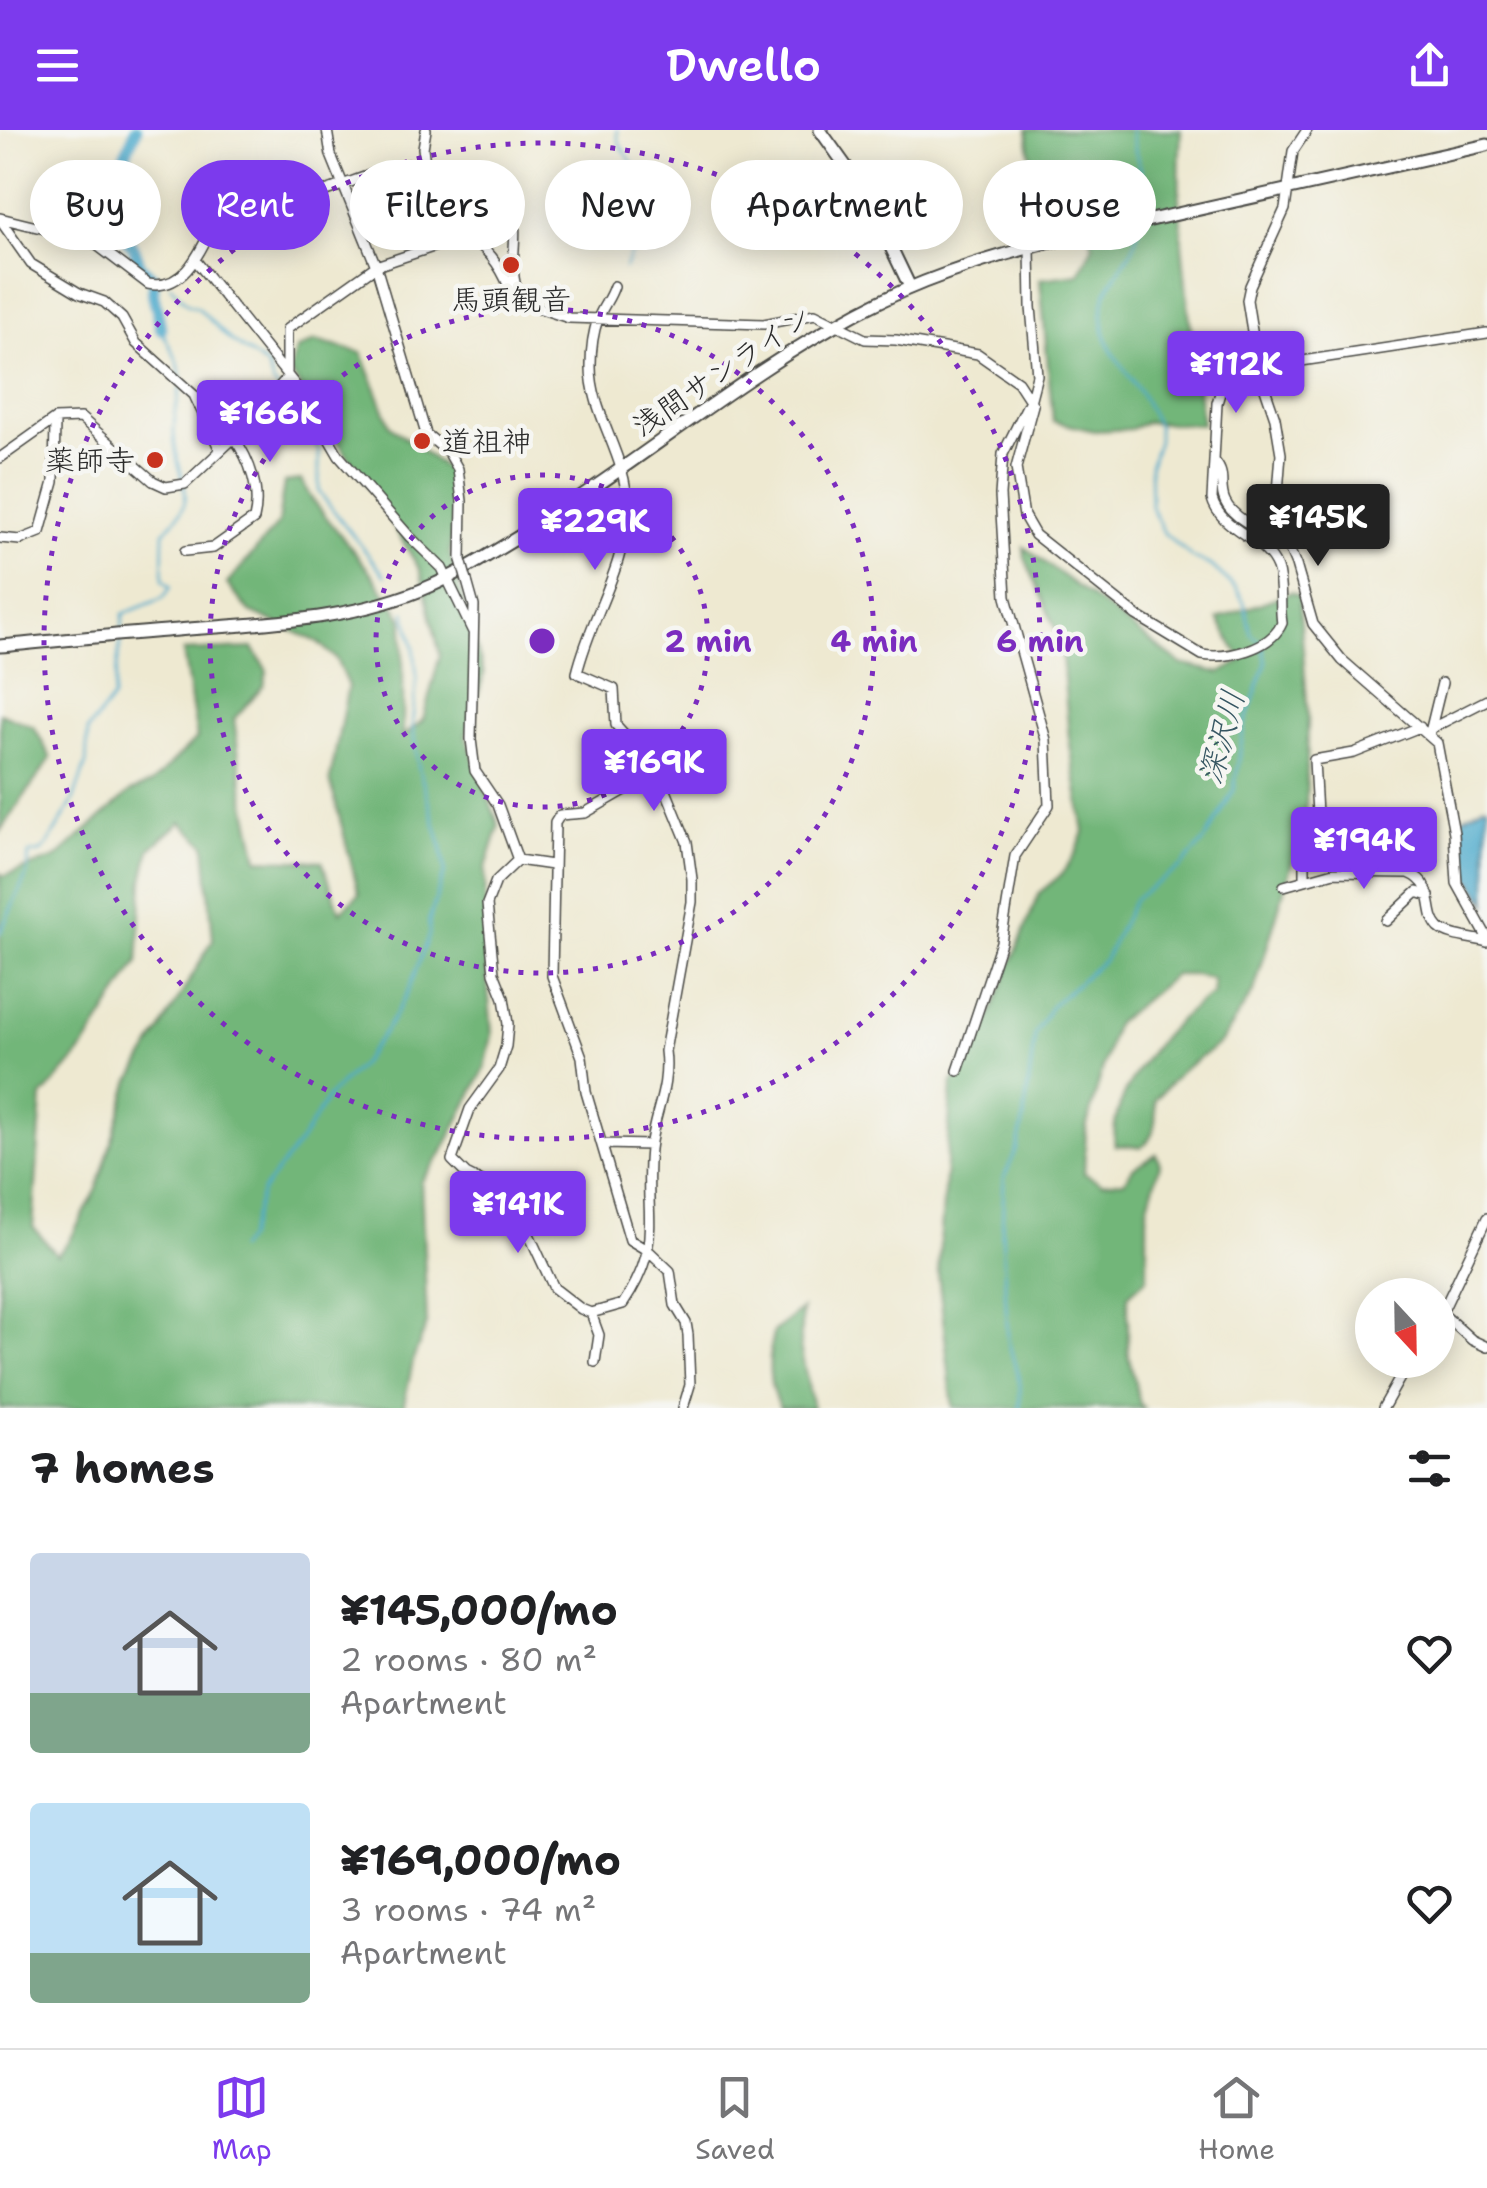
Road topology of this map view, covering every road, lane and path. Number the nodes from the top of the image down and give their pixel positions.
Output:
1 (328, 130) edge
2 (426, 130) edge
3 (820, 130) edge
4 (1307, 130) edge
5 (1487, 144) edge
6 (425, 160) edge
7 (350, 181) edge
8 (341, 185) junction
9 (1290, 188) junction
10 (1156, 218) edge
11 (0, 219) edge
12 (514, 250) edge
13 (1022, 250) edge
14 (1037, 250) edge
15 (196, 261) junction
16 (376, 266) junction
17 (614, 286) dead end
18 (516, 287) junction
19 (910, 288) junction
20 (598, 319) junction
21 (837, 324) junction
22 (1487, 332) edge
23 (1258, 368) junction
24 (288, 378) junction
25 (1031, 398) junction
26 (55, 419) junction
27 (234, 438) junction
28 (220, 450) junction
29 (0, 458) edge
30 (1215, 462) junction
31 (620, 469) junction
32 (0, 538) edge
33 (1286, 543) junction
34 (185, 551) dead end
35 (449, 578) junction
36 (474, 632) junction
37 (0, 646) edge
38 (1442, 683) dead end
39 (1487, 700) edge
40 (1427, 730) junction
41 (658, 771) junction
42 (518, 860) junction
43 (552, 865) junction
44 (1305, 880) junction
45 (1284, 886) dead end
46 (1429, 896) junction
47 (1386, 920) dead end
48 (1487, 939) edge
49 (958, 1071) dead end
50 (604, 1144) junction
51 (650, 1145) junction
52 (1487, 1218) edge
53 (650, 1252) junction
54 (1455, 1286) edge
55 (592, 1313) junction
56 (1455, 1328) edge
57 (1487, 1346) edge
58 (594, 1362) dead end
59 (1400, 1378) edge
60 (684, 1408) edge
61 (1383, 1408) edge

1 - 8 street
2 - 6 street
3 - 19 main road
4 - 9 street
5 - 9 main road, 浅間サンライン
7 - 8 street
8 - 15 street
8 - 16 street
9 - 10 main road, 浅間サンライン
9 - 23 street
11 - 15 street
11 - 28 street
12 - 18 street
13 - 19 main road, 浅間サンライン
14 - 25 street
15 - 24 street
16 - 18 street
16 - 24 street
16 - 36 street, bridge
17 - 20 street
18 - 20 street
19 - 21 main road, 浅間サンライン
20 - 21 street
20 - 31 street
21 - 25 street
21 - 31 main road, 浅間サンライン
22 - 23 street
23 - 30 street
23 - 33 street
24 - 27 street
24 - 35 street
25 - 30 street
25 - 49 street
26 - 28 street
26 - 29 street
26 - 32 street
27 - 28 street
27 - 34 street
30 - 33 street
31 - 35 main road, 浅間サンライン
31 - 41 street
33 - 40 street
35 - 36 street
35 - 37 main road, 浅間サンライン
36 - 42 street
38 - 40 street
39 - 40 street
40 - 44 street
40 - 48 street
41 - 43 street
41 - 51 street
42 - 43 street
42 - 55 street
43 - 50 street
44 - 45 street
44 - 46 street
46 - 47 street
46 - 48 street
50 - 51 street
50 - 53 street
51 - 53 street
52 - 54 street
53 - 55 street
53 - 60 street
55 - 58 street
56 - 57 street
59 - 61 street

